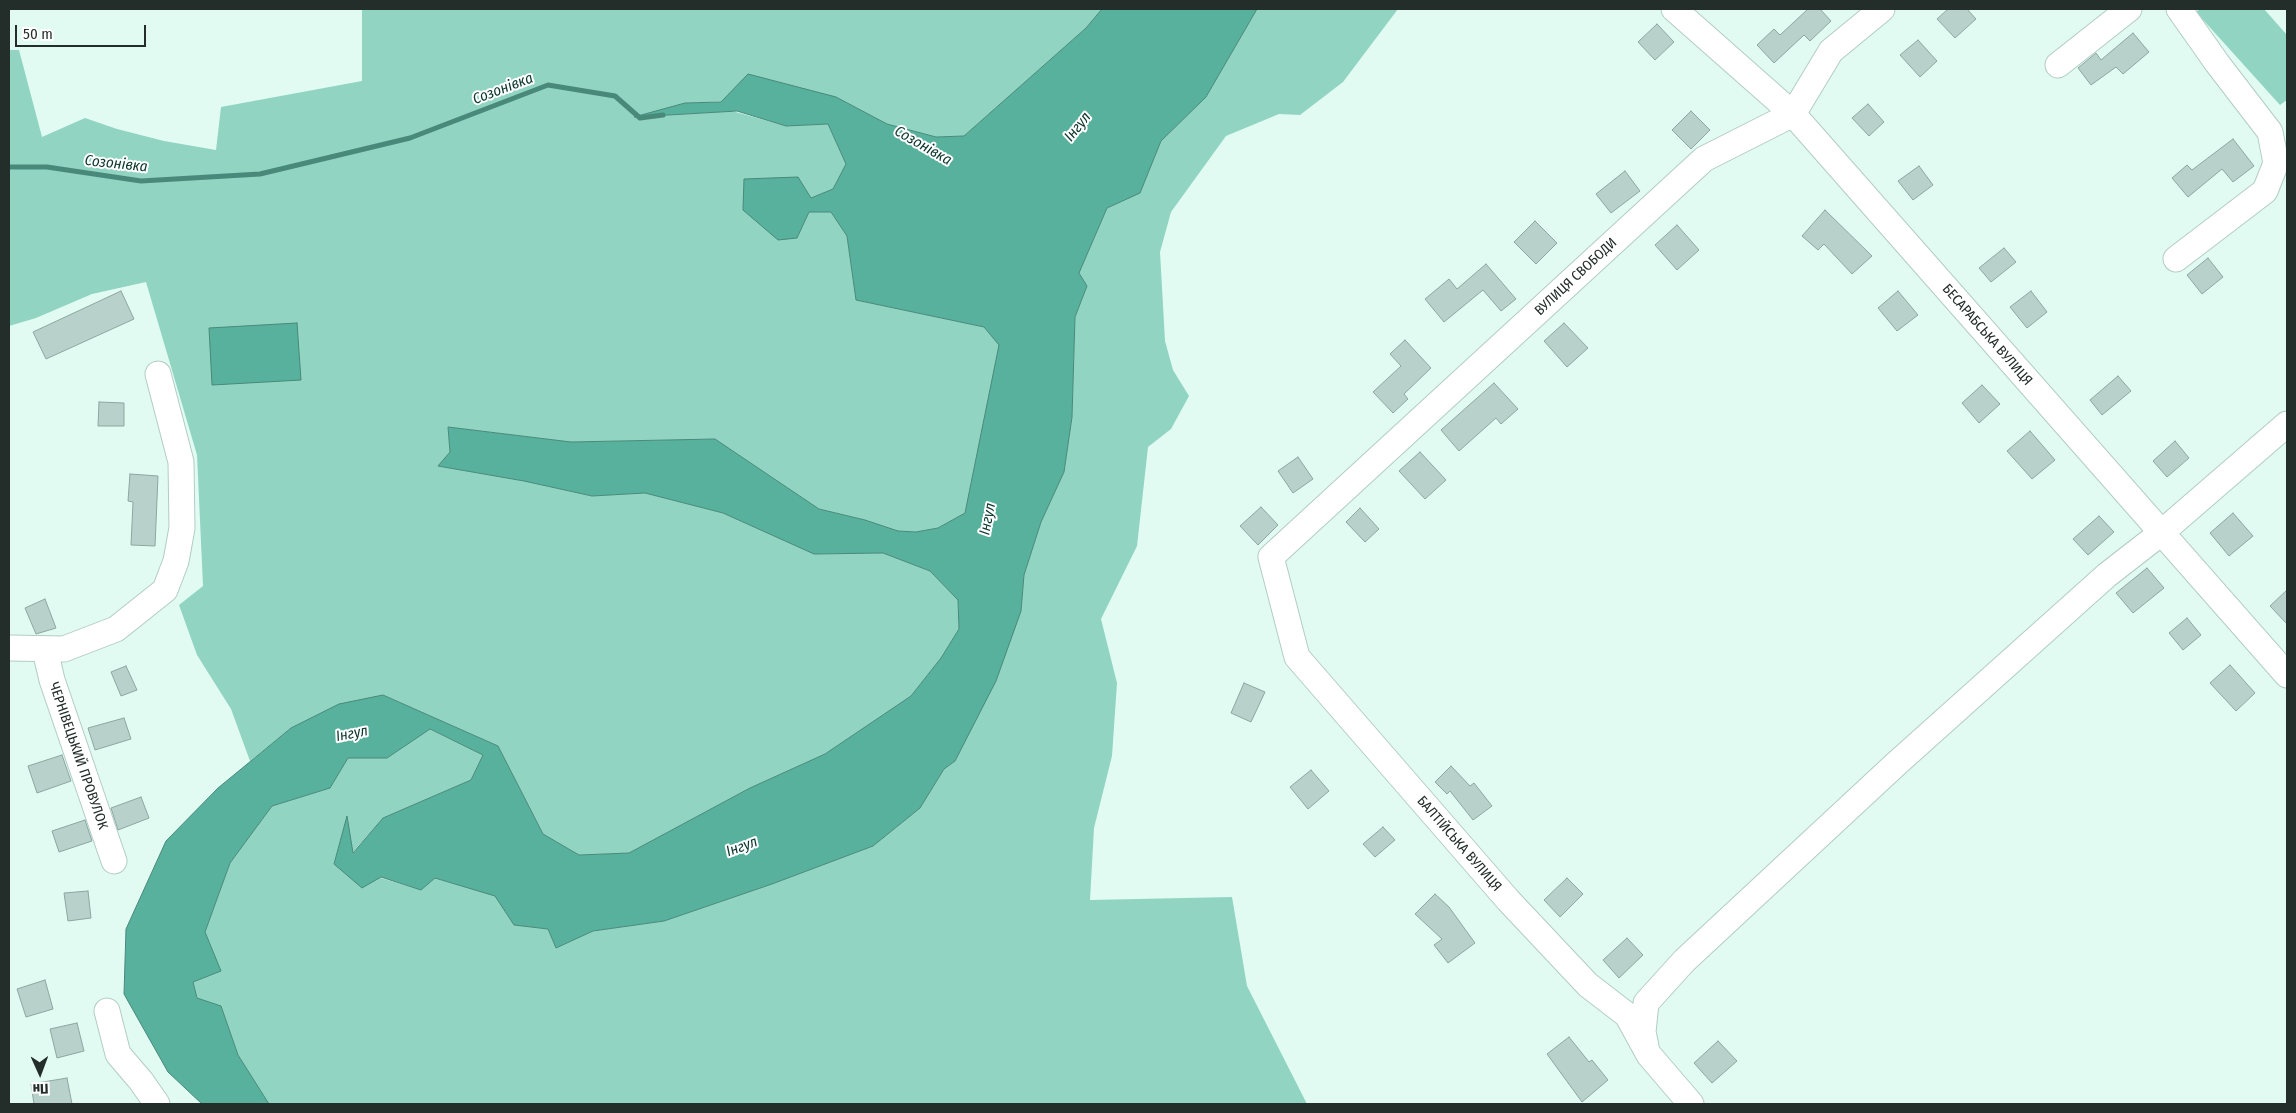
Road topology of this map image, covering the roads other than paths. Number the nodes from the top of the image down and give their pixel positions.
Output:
1 (1674, 9) edge
2 (1882, 9) edge
3 (2129, 9) edge
4 (2178, 9) edge
5 (2058, 65) dead end
6 (1793, 114) junction
7 (2176, 259) dead end
8 (158, 374) dead end
9 (2287, 424) edge
10 (2161, 533) junction
11 (1272, 557) joint
12 (9, 648) edge
13 (45, 650) junction
14 (2287, 675) edge
15 (114, 861) dead end
16 (107, 1011) dead end
17 (1649, 1055) junction
18 (157, 1104) edge
19 (1691, 1104) edge

1 - 6 street, БЕСАРАБСЬКА ВУЛИЦЯ
2 - 6 street
3 - 5 street
4 - 7 street
6 - 10 street, БЕСАРАБСЬКА ВУЛИЦЯ
6 - 11 street, ВУЛИЦЯ СВОБОДИ
8 - 13 street
9 - 10 street
10 - 14 street, БЕСАРАБСЬКА ВУЛИЦЯ
10 - 17 street
11 - 17 street, БАЛТІЙСЬКА ВУЛИЦЯ
12 - 13 street
13 - 15 street, ЧЕРНІВЕЦЬКИЙ ПРОВУЛОК
16 - 18 street
17 - 19 street, БАЛТІЙСЬКА ВУЛИЦЯ

